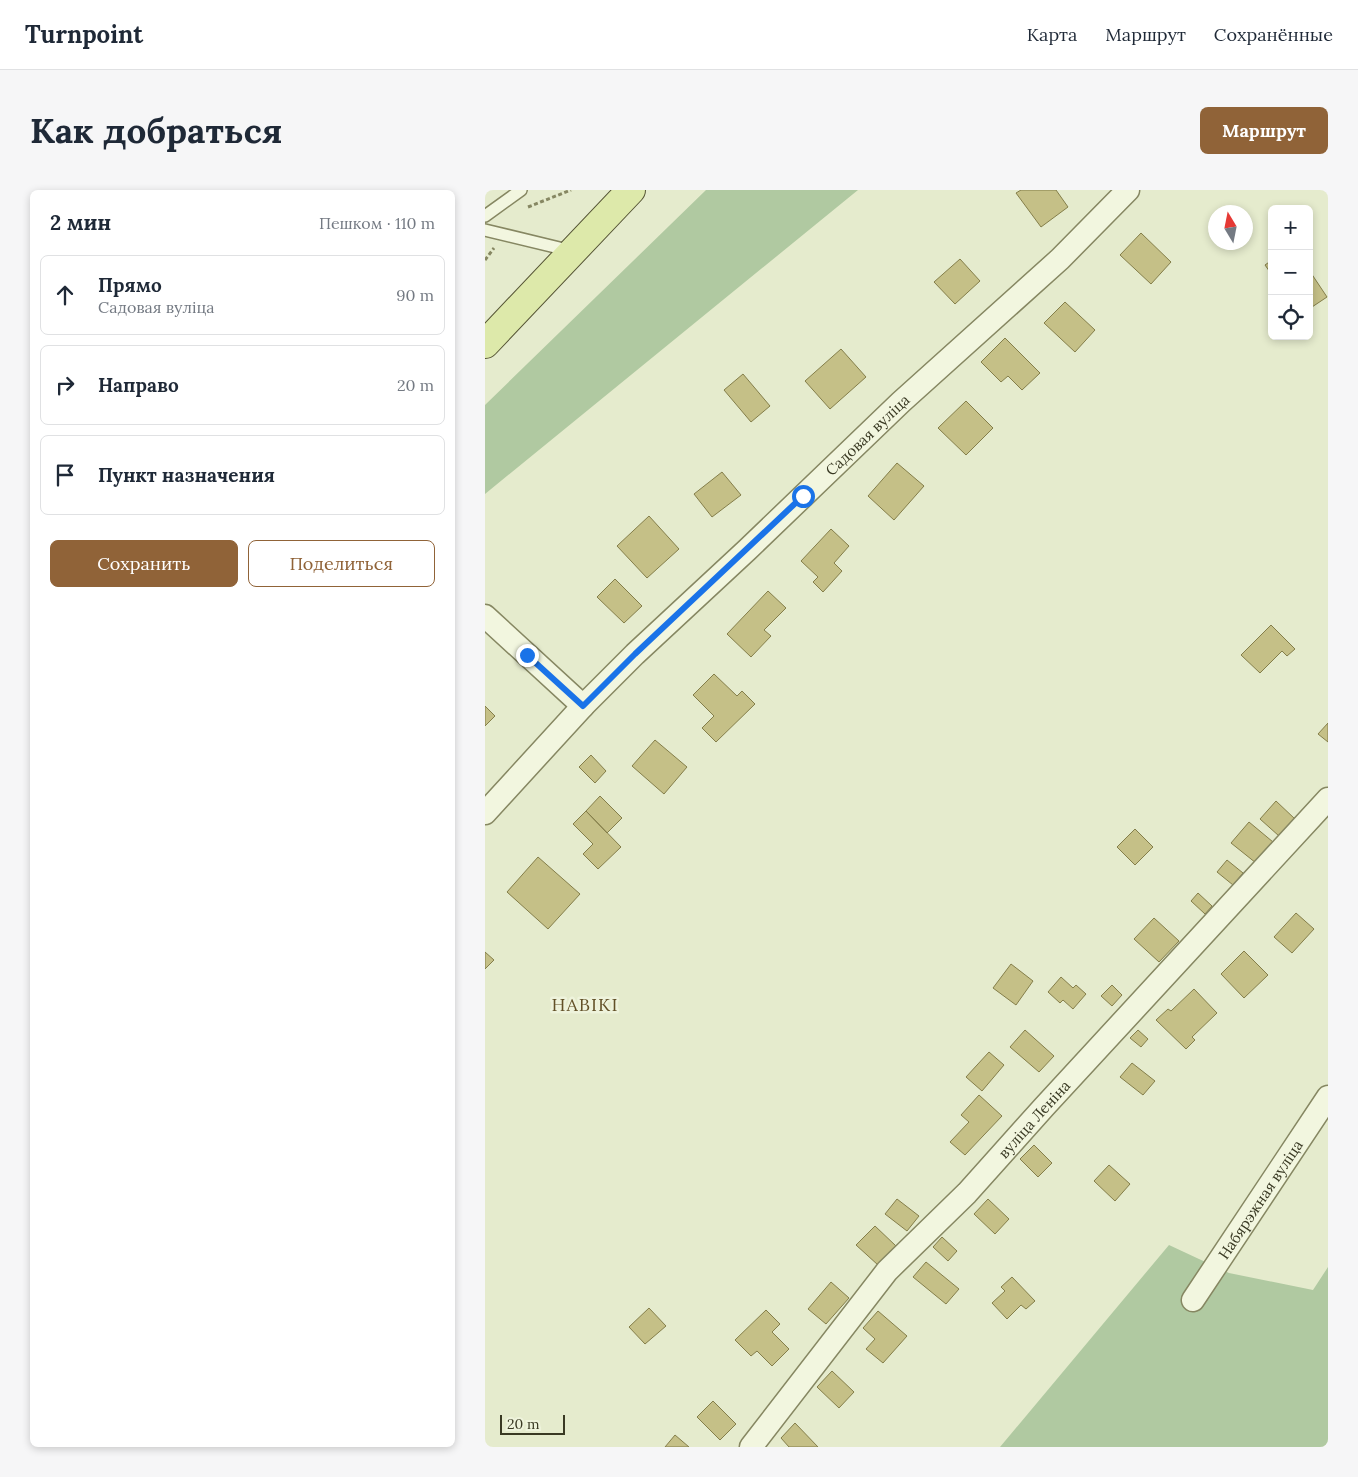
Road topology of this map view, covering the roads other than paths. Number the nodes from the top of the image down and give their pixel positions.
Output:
1 (521, 190) edge
2 (631, 190) edge
3 (1128, 190) edge
4 (485, 216) edge
5 (485, 230) edge
6 (573, 252) junction
7 (485, 344) edge
8 (485, 616) edge
9 (583, 706) junction
10 (1328, 799) edge
11 (485, 813) edge
12 (1328, 1097) edge
13 (1193, 1300) dead end
14 (751, 1447) edge

1 - 4 lane
2 - 6 main road
3 - 9 street, Садовая вуліца
5 - 6 lane
6 - 7 main road
8 - 9 street
9 - 11 street, Садовая вуліца
10 - 14 street, вуліца Леніна
12 - 13 street, Набярэжная вуліца

